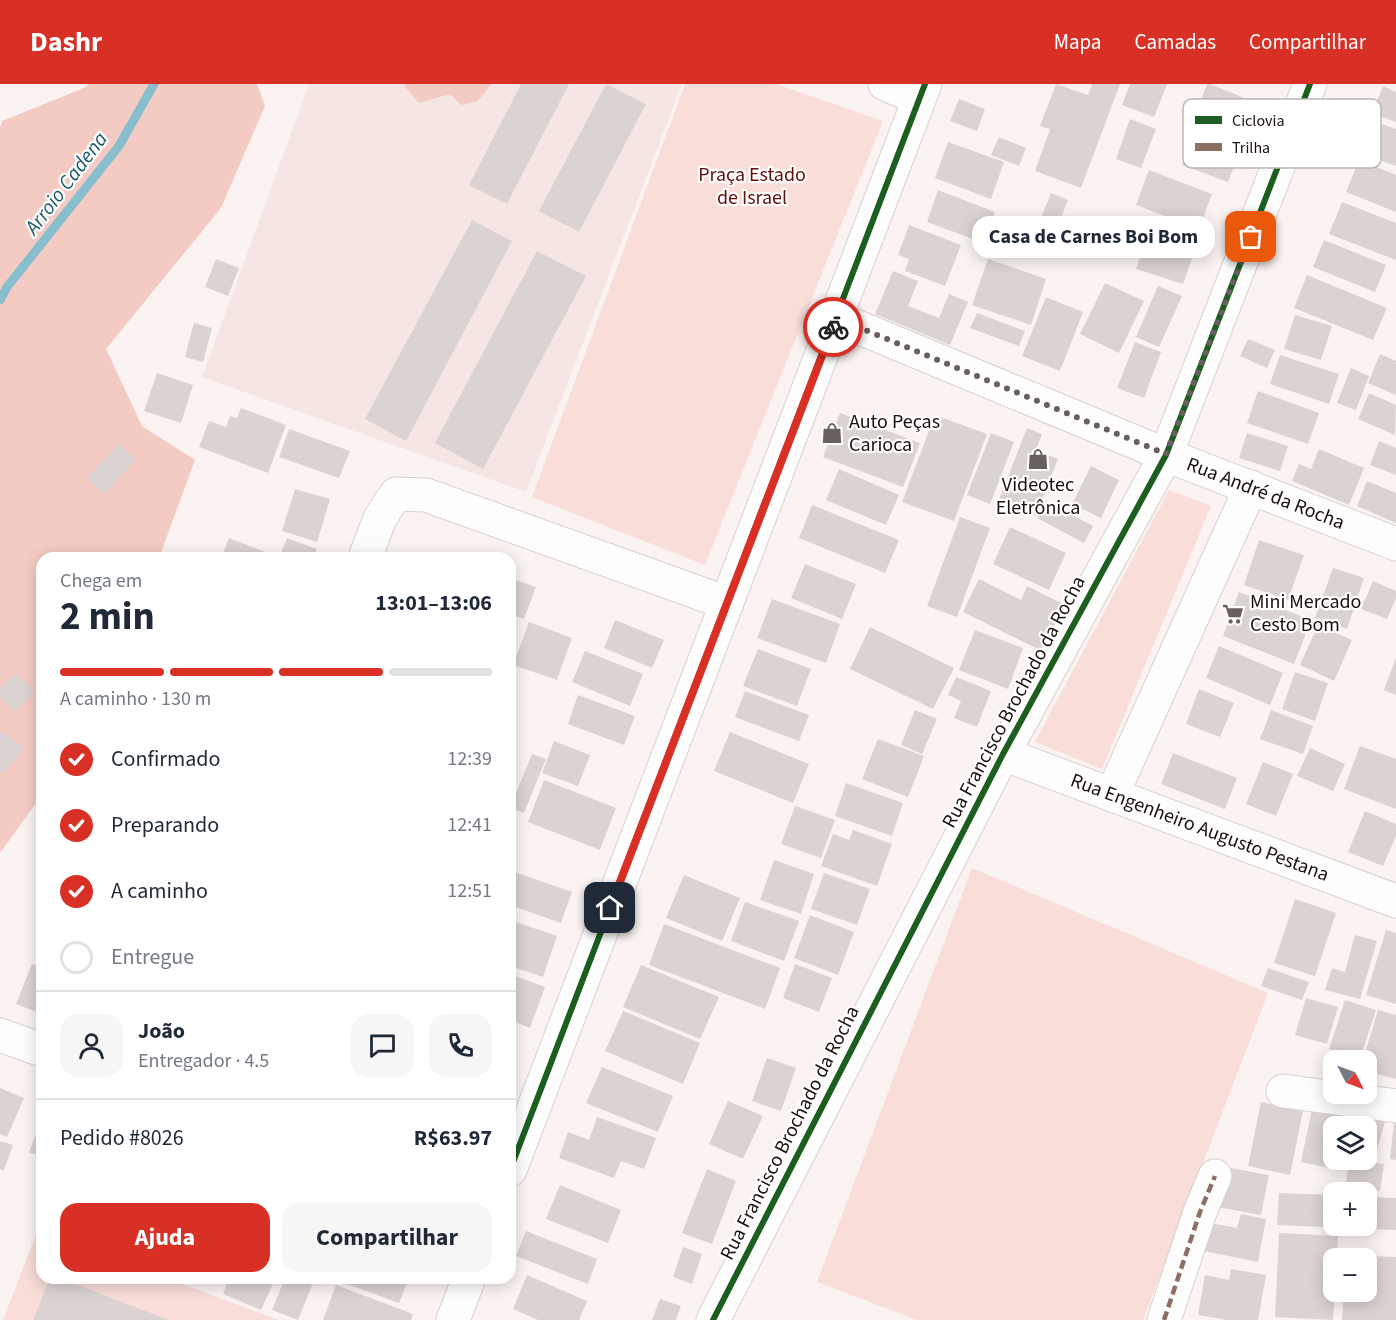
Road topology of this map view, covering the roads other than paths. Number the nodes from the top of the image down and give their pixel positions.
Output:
1 (885, 84) edge
2 (1310, 84) edge
3 (922, 91) edge
4 (1304, 99) edge
5 (1277, 168) edge
6 (836, 318) junction
7 (1166, 454) junction
8 (1251, 487) junction
9 (1396, 544) edge
10 (366, 552) edge
11 (727, 603) junction
12 (1003, 754) junction
13 (1112, 795) junction
14 (1396, 901) edge
15 (0, 1035) edge
16 (36, 1048) edge
17 (1283, 1091) dead end
18 (1396, 1106) edge
19 (516, 1154) edge
20 (1215, 1176) dead end
21 (467, 1284) edge
22 (453, 1320) edge
23 (713, 1320) edge
24 (1164, 1320) edge

1 - 3 street
2 - 4 street, Rua Francisco Brochado da Rocha
3 - 6 street
5 - 7 street, Rua Francisco Brochado da Rocha
6 - 7 street, Rua André da Rocha
6 - 11 street
7 - 8 street, Rua André da Rocha
7 - 12 street, Rua Francisco Brochado da Rocha
8 - 9 street, Rua André da Rocha
8 - 13 street
10 - 11 street
11 - 19 street
12 - 13 street, Rua Engenheiro Augusto Pestana
12 - 23 street, Rua Francisco Brochado da Rocha
13 - 14 street, Rua Engenheiro Augusto Pestana
15 - 16 street
17 - 18 street
20 - 24 street
21 - 22 street

